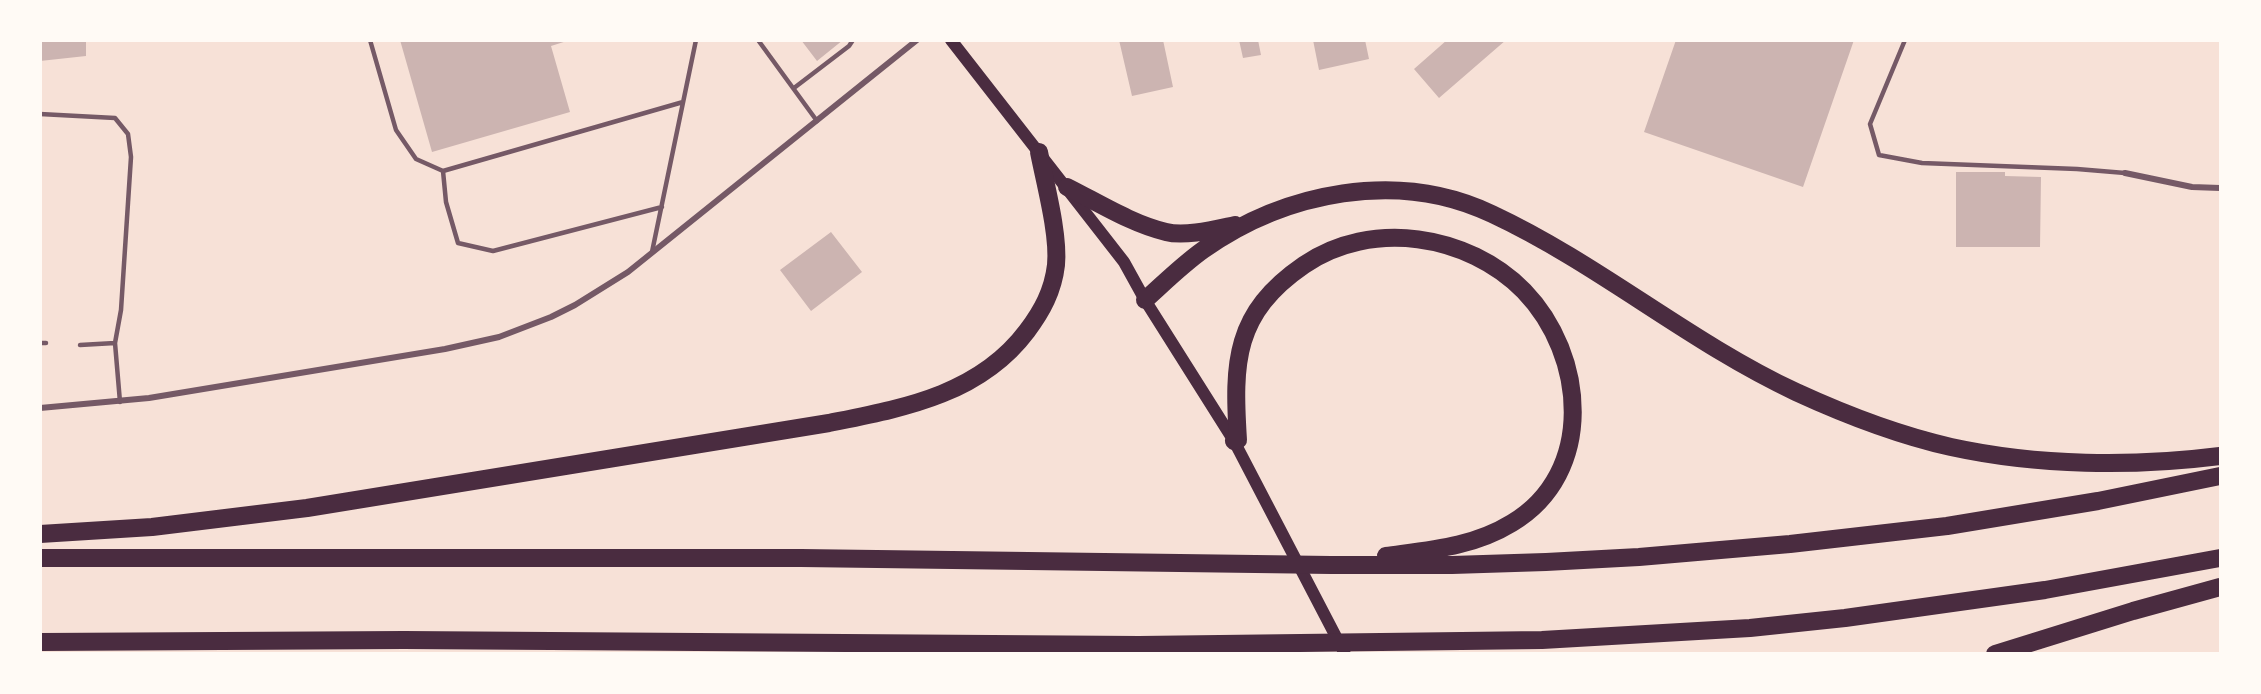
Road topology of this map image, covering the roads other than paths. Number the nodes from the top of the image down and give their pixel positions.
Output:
1 (370, 40) edge
2 (696, 40) edge
3 (758, 40) edge
4 (853, 40) edge
5 (917, 40) edge
6 (951, 40) edge
7 (1905, 40) edge
8 (794, 88) junction
9 (683, 102) junction
10 (40, 114) edge
11 (817, 121) junction
12 (1039, 152) junction
13 (443, 171) junction
14 (2125, 173) joint
15 (1067, 187) junction
16 (2220, 188) edge
17 (662, 207) junction
18 (1263, 216) junction
19 (652, 253) junction
20 (1145, 300) junction
21 (115, 343) junction
22 (80, 345) dead end
23 (120, 402) junction
24 (40, 408) edge
25 (1234, 441) junction
26 (2220, 456) edge
27 (2220, 476) edge
28 (40, 534) edge
29 (40, 558) edge
30 (2220, 558) edge
31 (1331, 565) junction
32 (2220, 587) edge
33 (40, 642) edge
34 (40, 651) edge
35 (60, 654) edge
36 (1345, 654) edge
37 (1995, 654) edge

1 - 13 lane
2 - 9 lane
3 - 8 lane
4 - 8 lane
5 - 11 street
6 - 12 main road
7 - 14 lane
8 - 11 lane
9 - 13 lane
9 - 17 lane
10 - 21 lane
11 - 19 street
12 - 15 main road
12 - 28 highway
13 - 17 lane
14 - 16 street
15 - 18 highway
15 - 20 main road
17 - 19 lane
18 - 20 highway
18 - 26 highway
19 - 23 street
20 - 25 main road
21 - 22 lane
21 - 23 lane
23 - 24 street
25 - 31 highway
25 - 36 main road
27 - 31 highway
29 - 31 highway
30 - 33 highway
32 - 37 highway
34 - 35 highway

